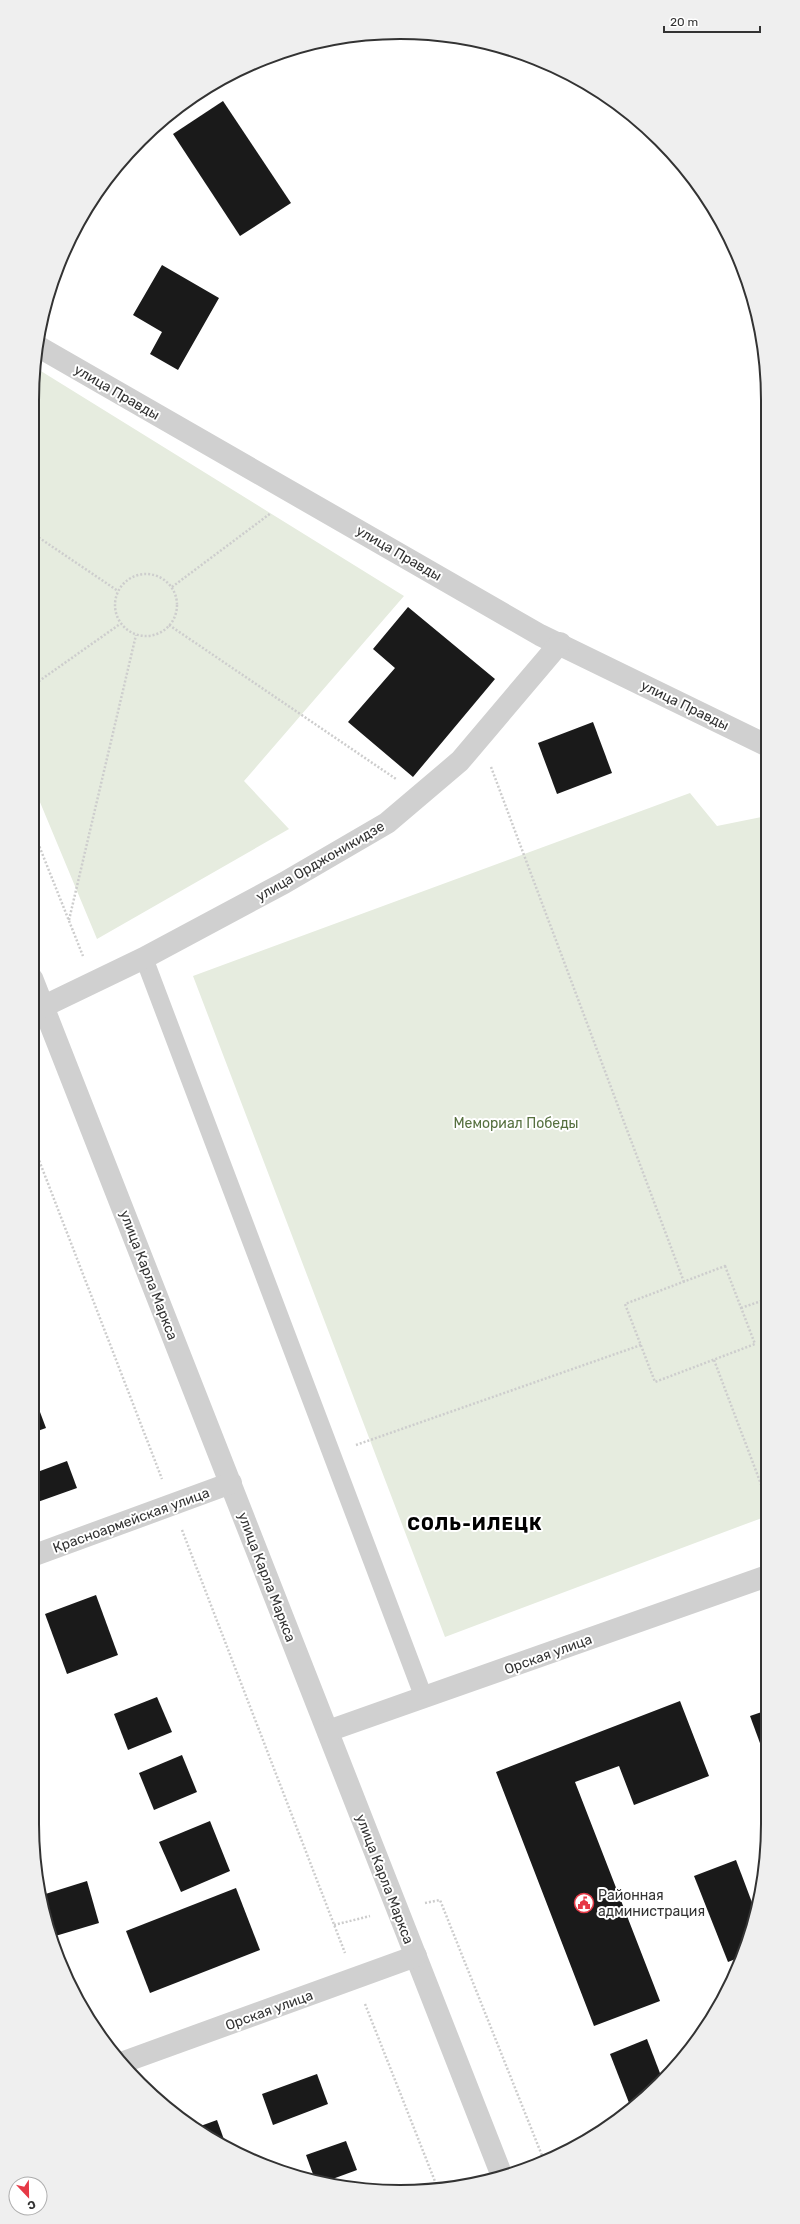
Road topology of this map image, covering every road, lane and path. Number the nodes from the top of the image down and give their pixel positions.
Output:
1 (43, 349) edge
2 (296, 494) junction
3 (39, 538) edge
4 (172, 587) junction
5 (118, 591) junction
6 (120, 624) junction
7 (169, 625) junction
8 (136, 635) junction
9 (560, 644) junction
10 (39, 681) edge
11 (480, 737) junction
12 (761, 743) edge
13 (420, 796) junction
14 (39, 845) edge
15 (69, 920) junction
16 (144, 958) junction
17 (94, 982) junction
18 (39, 1010) edge
19 (39, 1012) edge
20 (39, 1160) edge
21 (684, 1282) junction
22 (761, 1301) edge
23 (741, 1308) junction
24 (641, 1345) junction
25 (714, 1360) junction
26 (332, 1453) junction
27 (231, 1483) junction
28 (761, 1484) edge
29 (172, 1504) junction
30 (39, 1553) edge
31 (761, 1578) edge
32 (424, 1698) junction
33 (328, 1732) junction
34 (416, 1956) junction
35 (354, 1978) junction
36 (128, 2061) edge
37 (500, 2171) edge
38 (436, 2183) edge

1 - 2 street, улица Правды
2 - 4 path
2 - 9 street, улица Правды
3 - 5 path
4 - 5 path
4 - 7 path
5 - 6 path
6 - 8 path
6 - 10 path
7 - 8 path
7 - 13 path
8 - 15 path
9 - 11 street, улица Орджоникидзе
9 - 12 street, улица Правды
11 - 13 street, улица Орджоникидзе
11 - 21 path
13 - 16 street, улица Орджоникидзе
14 - 15 path
15 - 17 path
16 - 17 street, улица Орджоникидзе
16 - 26 lane
17 - 18 street, улица Орджоникидзе
19 - 27 street, улица Карла Маркса
20 - 29 path
21 - 23 path
21 - 24 path
22 - 23 path
23 - 25 path
24 - 25 path
24 - 26 path
25 - 28 path
26 - 32 lane
27 - 29 street, Красноармейская улица
27 - 33 street, улица Карла Маркса
29 - 30 street, Красноармейская улица
29 - 35 path
31 - 32 street, Орская улица
32 - 33 street, Орская улица
33 - 34 street, улица Карла Маркса
34 - 35 street, Орская улица
34 - 37 street, улица Карла Маркса
35 - 36 street, Орская улица
35 - 38 path

